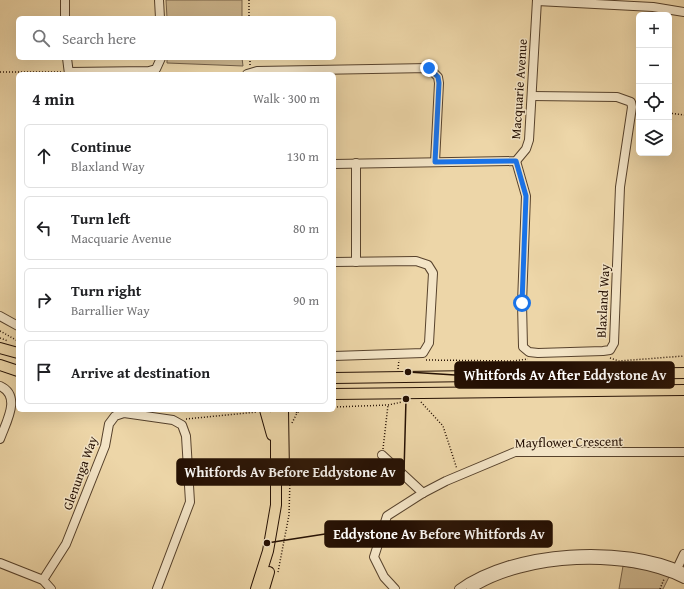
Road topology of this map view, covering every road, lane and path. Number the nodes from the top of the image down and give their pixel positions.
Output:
1 (65, 0) edge
2 (159, 0) edge
3 (249, 0) edge
4 (537, 1) edge
5 (684, 12) edge
6 (65, 16) edge
7 (160, 16) edge
8 (249, 16) edge
9 (67, 60) edge
10 (160, 60) edge
11 (0, 72) edge
12 (16, 72) edge
13 (69, 72) edge
14 (109, 72) edge
15 (254, 72) edge
16 (532, 96) junction
17 (672, 113) edge
18 (684, 115) edge
19 (516, 161) junction
20 (435, 162) junction
21 (356, 163) junction
22 (336, 164) edge
23 (336, 262) edge
24 (356, 262) junction
25 (0, 316) edge
26 (16, 325) edge
27 (0, 331) edge
28 (16, 340) edge
29 (0, 348) edge
30 (16, 352) edge
31 (336, 356) edge
32 (0, 365) edge
33 (16, 370) edge
34 (682, 372) edge
35 (336, 378) edge
36 (0, 386) edge
37 (681, 389) edge
38 (336, 394) edge
39 (418, 399) dead end
40 (336, 407) edge
41 (256, 412) edge
42 (262, 412) edge
43 (286, 412) edge
44 (179, 423) junction
45 (291, 427) dead end
46 (0, 439) edge
47 (684, 452) edge
48 (382, 455) joint
49 (290, 476) dead end
50 (459, 476) junction
51 (277, 486) junction
52 (422, 493) junction
53 (684, 554) edge
54 (0, 564) edge
55 (676, 572) edge
56 (276, 577) dead end
57 (684, 579) edge
58 (43, 580) junction
59 (51, 589) edge
60 (157, 589) edge
61 (256, 589) edge
62 (264, 589) edge
63 (395, 589) edge
64 (459, 589) edge
65 (472, 589) edge
66 (660, 589) edge

1 - 6 street
2 - 7 street
3 - 8 path
4 - 5 street
4 - 16 street, Macquarie Avenue
9 - 13 street
10 - 14 street
11 - 12 path
15 - 20 street
16 - 19 street, Macquarie Avenue
16 - 19 street, Blaxland Way
17 - 18 path
19 - 20 street
20 - 21 street
21 - 22 street
21 - 24 street
23 - 24 street
24 - 31 street
25 - 26 street
27 - 28 path
29 - 30 main road
32 - 33 main road
34 - 35 main road
36 - 46 street
37 - 38 main road
39 - 50 path
40 - 48 path
41 - 44 path
42 - 51 main road
43 - 45 path
43 - 51 main road
43 - 62 main road
44 - 58 street, Glenunga Way
44 - 60 street
47 - 50 street, Mayflower Crescent
48 - 52 street
49 - 56 path
50 - 52 street, Mayflower Crescent
51 - 61 main road
52 - 63 street, Mayflower Crescent
53 - 55 street
54 - 58 street
55 - 57 street
55 - 64 street
55 - 65 street
55 - 66 path
58 - 59 street

